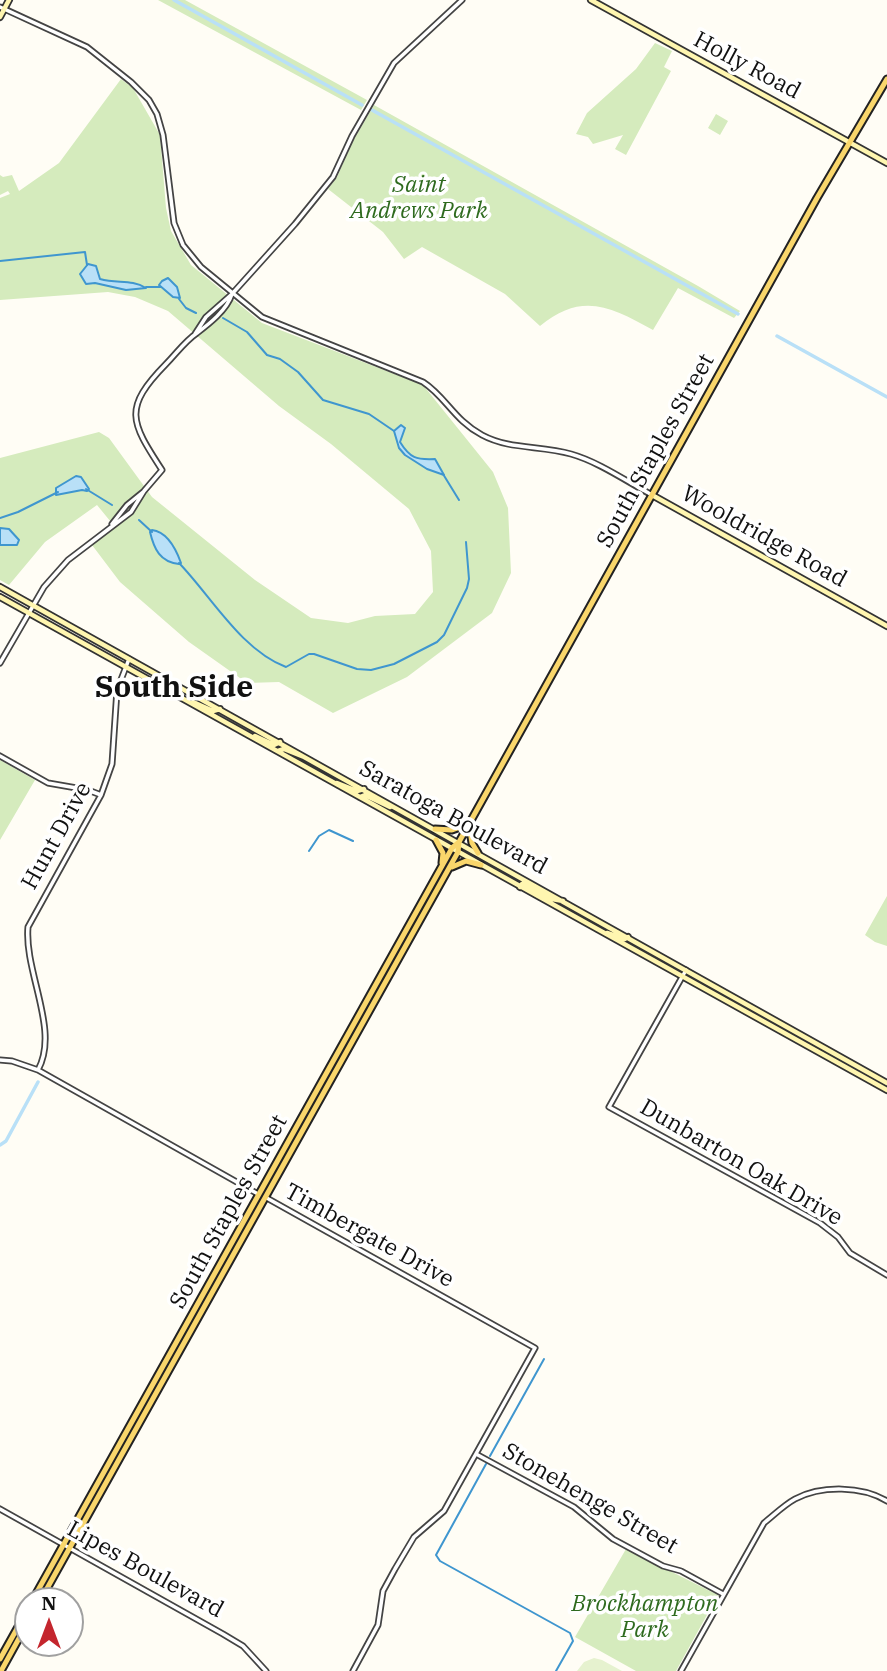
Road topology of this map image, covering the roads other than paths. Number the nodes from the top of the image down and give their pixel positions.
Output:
1 (9, 0) edge
2 (462, 0) edge
3 (591, 0) edge
4 (2, 8) edge
5 (0, 17) edge
6 (887, 79) edge
7 (849, 140) junction
8 (887, 163) edge
9 (232, 294) junction
10 (144, 491) junction
11 (652, 495) junction
12 (111, 526) junction
13 (0, 587) edge
14 (0, 597) edge
15 (32, 605) junction
16 (28, 613) junction
17 (887, 626) edge
18 (129, 659) junction
19 (0, 663) edge
20 (125, 666) junction
21 (186, 700) junction
22 (220, 709) junction
23 (248, 734) junction
24 (280, 743) junction
25 (278, 751) junction
26 (0, 756) edge
27 (308, 758) junction
28 (333, 782) junction
29 (364, 789) junction
30 (101, 795) junction
31 (360, 797) junction
32 (398, 808) junction
33 (469, 824) junction
34 (435, 829) junction
35 (436, 840) junction
36 (459, 842) junction
37 (452, 848) junction
38 (458, 852) junction
39 (478, 853) junction
40 (481, 864) junction
41 (442, 865) junction
42 (449, 869) junction
43 (520, 887) junction
44 (568, 902) junction
45 (603, 932) junction
46 (628, 937) junction
47 (390, 958) junction
48 (687, 969) junction
49 (391, 970) junction
50 (683, 976) junction
51 (351, 1029) junction
52 (796, 1039) junction
53 (351, 1042) junction
54 (343, 1043) junction
55 (819, 1045) junction
56 (342, 1056) junction
57 (0, 1060) edge
58 (38, 1070) junction
59 (887, 1083) edge
60 (887, 1090) edge
61 (261, 1196) junction
62 (887, 1275) edge
63 (213, 1283) junction
64 (123, 1445) junction
65 (476, 1454) junction
66 (887, 1502) edge
67 (0, 1509) edge
68 (66, 1546) junction
69 (41, 1587) edge
70 (47, 1587) edge
71 (723, 1594) junction
72 (14, 1634) edge
73 (14, 1647) edge
74 (0, 1660) edge
75 (1, 1671) edge
76 (266, 1671) edge
77 (353, 1671) edge
78 (681, 1671) edge

1 - 4 main road
2 - 9 street
3 - 7 main road, Holly Road
4 - 5 main road
4 - 9 street, Wooldridge Road
6 - 7 main road, South Staples Street
7 - 8 main road, Holly Road
7 - 11 main road, South Staples Street
9 - 10 street
9 - 11 street, Wooldridge Road
10 - 12 street
10 - 12 street
11 - 17 main road, Wooldridge Road
11 - 33 main road, South Staples Street
12 - 15 street
13 - 15 main road, Saratoga Boulevard
14 - 16 main road, Saratoga Boulevard
15 - 16 street
15 - 18 main road, Saratoga Boulevard
16 - 19 street
16 - 20 main road, Saratoga Boulevard
18 - 20 street, Hunt Drive
18 - 22 main road, Saratoga Boulevard
20 - 21 main road, Saratoga Boulevard
20 - 30 street, Hunt Drive
21 - 22 main road
21 - 23 main road, Saratoga Boulevard
22 - 24 main road, Saratoga Boulevard
23 - 24 main road
23 - 25 main road, Saratoga Boulevard
24 - 27 main road, Saratoga Boulevard
25 - 27 main road
25 - 28 main road, Saratoga Boulevard
26 - 30 street
27 - 29 main road, Saratoga Boulevard
28 - 29 main road
28 - 31 main road, Saratoga Boulevard
29 - 32 main road, Saratoga Boulevard
30 - 58 street, Hunt Drive
31 - 32 main road
31 - 35 main road, Saratoga Boulevard
32 - 34 main road, Saratoga Boulevard
33 - 34 main road
33 - 36 main road, South Staples Street
33 - 39 main road
34 - 36 main road, Saratoga Boulevard
35 - 37 main road, Saratoga Boulevard
35 - 41 main road
36 - 37 main road, South Staples Street
36 - 38 main road, South Staples Street
36 - 39 main road, Saratoga Boulevard
37 - 38 main road, Saratoga Boulevard
37 - 41 main road, South Staples Street
38 - 40 main road, Saratoga Boulevard
38 - 42 main road, South Staples Street
39 - 44 main road, Saratoga Boulevard
40 - 42 main road
40 - 43 main road, Saratoga Boulevard
41 - 47 main road, South Staples Street
42 - 49 main road, South Staples Street
43 - 44 main road
43 - 45 main road, Saratoga Boulevard
44 - 46 main road, Saratoga Boulevard
45 - 46 main road
45 - 50 main road, Saratoga Boulevard
46 - 48 main road, Saratoga Boulevard
47 - 49 main road
47 - 51 main road, South Staples Street
48 - 50 street
48 - 55 main road, Saratoga Boulevard
49 - 53 main road, South Staples Street
50 - 52 main road, Saratoga Boulevard
50 - 62 street, Dunbarton Oak Drive
51 - 53 main road
51 - 54 main road, South Staples Street
52 - 55 main road
52 - 60 main road, Saratoga Boulevard
53 - 56 main road, South Staples Street
54 - 56 main road
54 - 61 main road, South Staples Street
55 - 59 main road, Saratoga Boulevard
56 - 61 main road, South Staples Street
57 - 58 street, Timbergate Drive
58 - 61 street, Timbergate Drive
61 - 63 main road, South Staples Street
61 - 63 main road, South Staples Street
61 - 65 street, Timbergate Drive
63 - 64 main road, South Staples Street
63 - 64 main road, South Staples Street
64 - 68 main road, South Staples Street
64 - 68 main road, South Staples Street
65 - 71 street, Stonehenge Street
65 - 77 street
66 - 71 street
67 - 68 street, Lipes Boulevard
68 - 69 main road, South Staples Street
68 - 70 main road, South Staples Street
68 - 76 street, Lipes Boulevard
71 - 78 street
72 - 74 main road
73 - 75 main road

